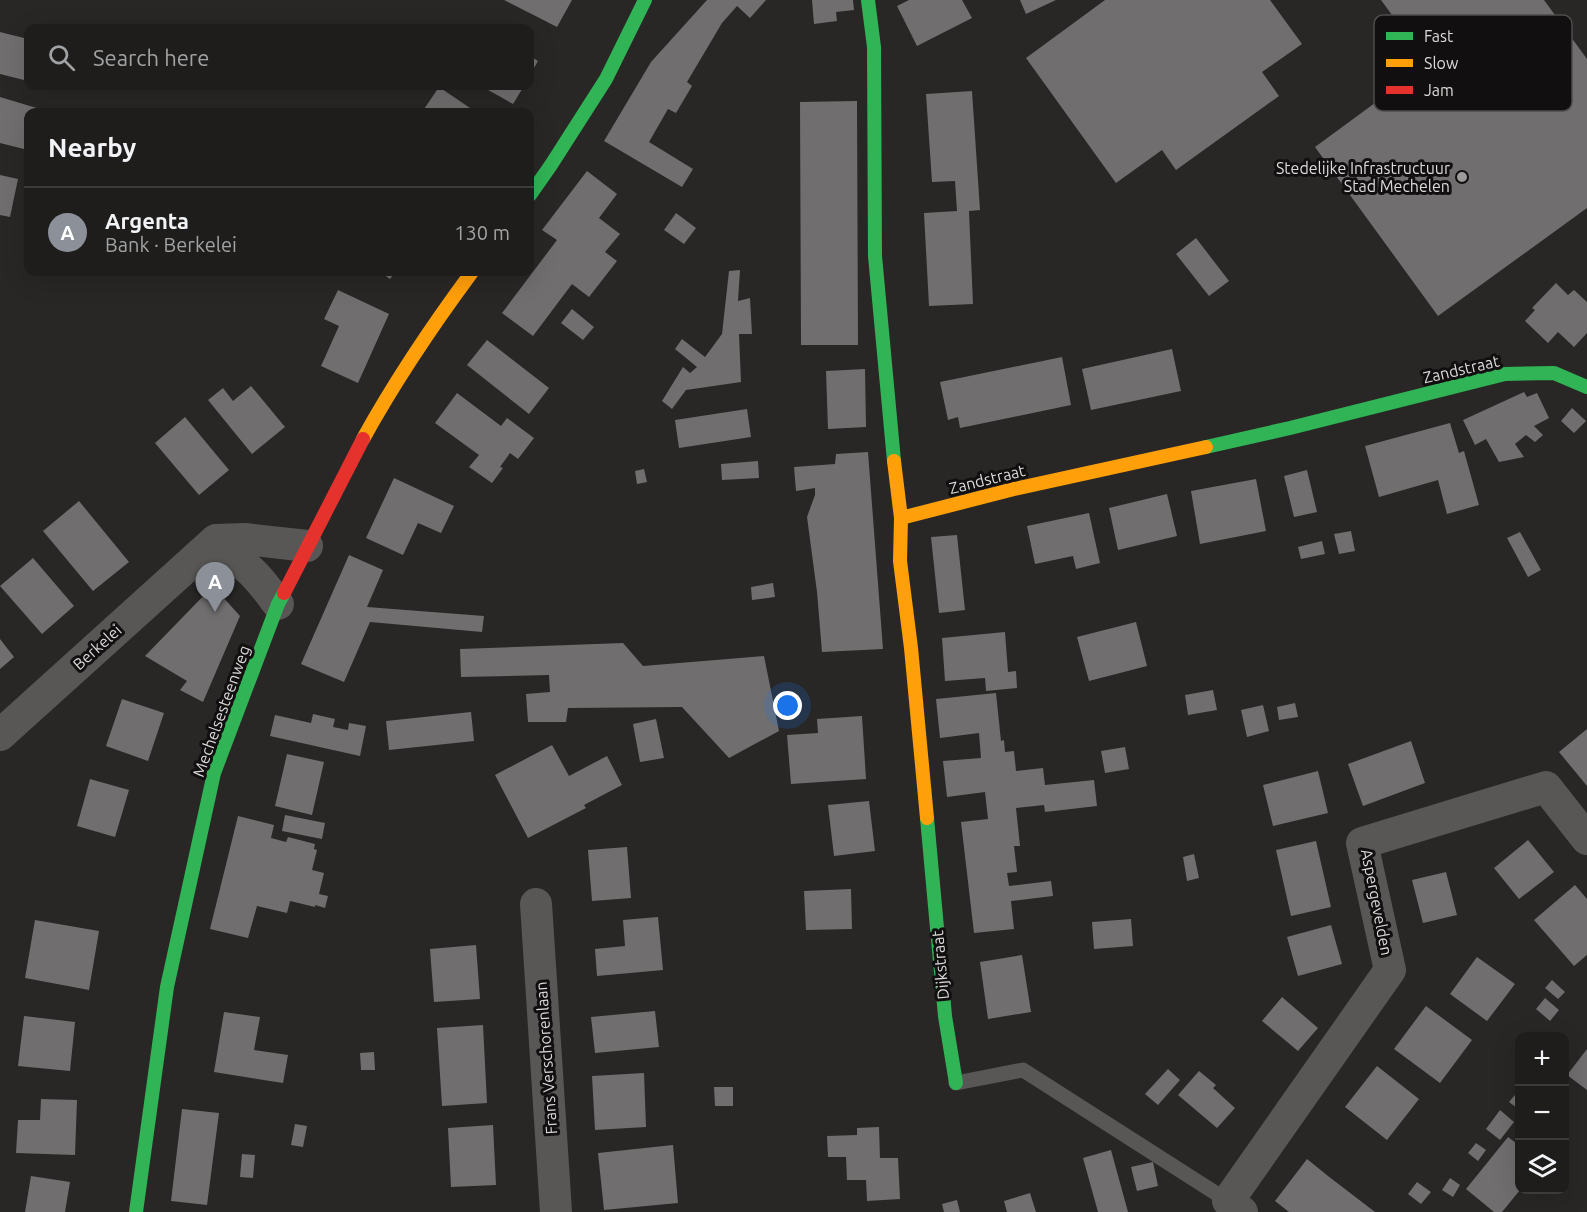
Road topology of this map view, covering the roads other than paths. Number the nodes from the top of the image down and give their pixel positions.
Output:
1 (645, 0) edge
2 (868, 0) edge
3 (534, 189) edge
4 (469, 276) edge
5 (1587, 387) edge
6 (901, 518) junction
7 (307, 546) junction
8 (194, 559) junction
9 (278, 604) junction
10 (0, 735) edge
11 (1587, 839) edge
12 (537, 904) dead end
13 (956, 1083) joint
14 (1235, 1206) edge
15 (136, 1212) edge
16 (556, 1212) edge

1 - 3 street
2 - 6 street
4 - 7 street, Mechelsesteenweg
5 - 6 street, Zandstraat
6 - 13 street, Dijkstraat
7 - 8 street, Berkelei
7 - 9 street, Mechelsesteenweg
8 - 9 street
8 - 10 street, Berkelei
9 - 15 street, Mechelsesteenweg
11 - 14 street, Aspergevelden
12 - 16 street, Frans Verschorenlaan
13 - 14 lane, Dijkstraat

